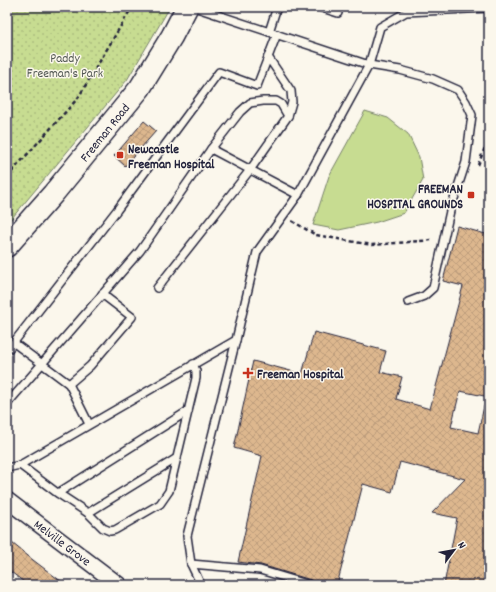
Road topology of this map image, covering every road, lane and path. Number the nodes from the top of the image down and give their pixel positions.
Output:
1 (132, 7) edge
2 (187, 7) edge
3 (194, 7) edge
4 (276, 7) edge
5 (319, 7) edge
6 (489, 8) edge
7 (439, 9) edge
8 (338, 13) dead end
9 (269, 32) junction
10 (277, 34) junction
11 (268, 57) junction
12 (369, 65) junction
13 (288, 116) junction
14 (486, 145) dead end
15 (211, 149) junction
16 (477, 167) dead end
17 (250, 170) junction
18 (7, 177) edge
19 (298, 195) junction
20 (283, 216) junction
21 (443, 241) junction
22 (7, 246) edge
23 (157, 288) dead end
24 (102, 294) junction
25 (408, 302) dead end
26 (236, 340) junction
27 (14, 343) junction
28 (7, 351) edge
29 (41, 364) junction
30 (193, 364) junction
31 (69, 384) junction
32 (7, 404) edge
33 (188, 411) junction
34 (89, 424) junction
35 (177, 458) junction
36 (20, 465) junction
37 (7, 468) edge
38 (58, 493) junction
39 (7, 500) edge
40 (88, 513) junction
41 (191, 564) junction
42 (119, 585) edge
43 (201, 585) edge
44 (310, 585) edge

1 - 18 path
2 - 22 street, Freeman Road
3 - 9 lane
4 - 9 lane
5 - 8 lane
6 - 7 lane
7 - 12 lane
9 - 10 lane
10 - 11 lane
10 - 12 lane
11 - 13 lane
11 - 27 lane
12 - 19 lane
12 - 21 lane
13 - 15 lane
13 - 17 lane
14 - 16 path
15 - 17 lane
15 - 24 lane
17 - 19 lane
17 - 23 lane
19 - 20 lane
20 - 21 path
20 - 26 lane
21 - 25 lane
24 - 29 lane
24 - 31 lane
26 - 30 lane
26 - 41 lane
27 - 28 lane
27 - 29 lane
29 - 31 lane
29 - 32 lane
30 - 33 lane
30 - 34 lane
31 - 34 lane
33 - 35 lane
33 - 38 lane
34 - 36 lane
35 - 40 lane
35 - 40 lane
36 - 37 lane
36 - 38 lane
38 - 40 lane
39 - 42 street, Melville Grove
41 - 43 lane
41 - 44 lane

